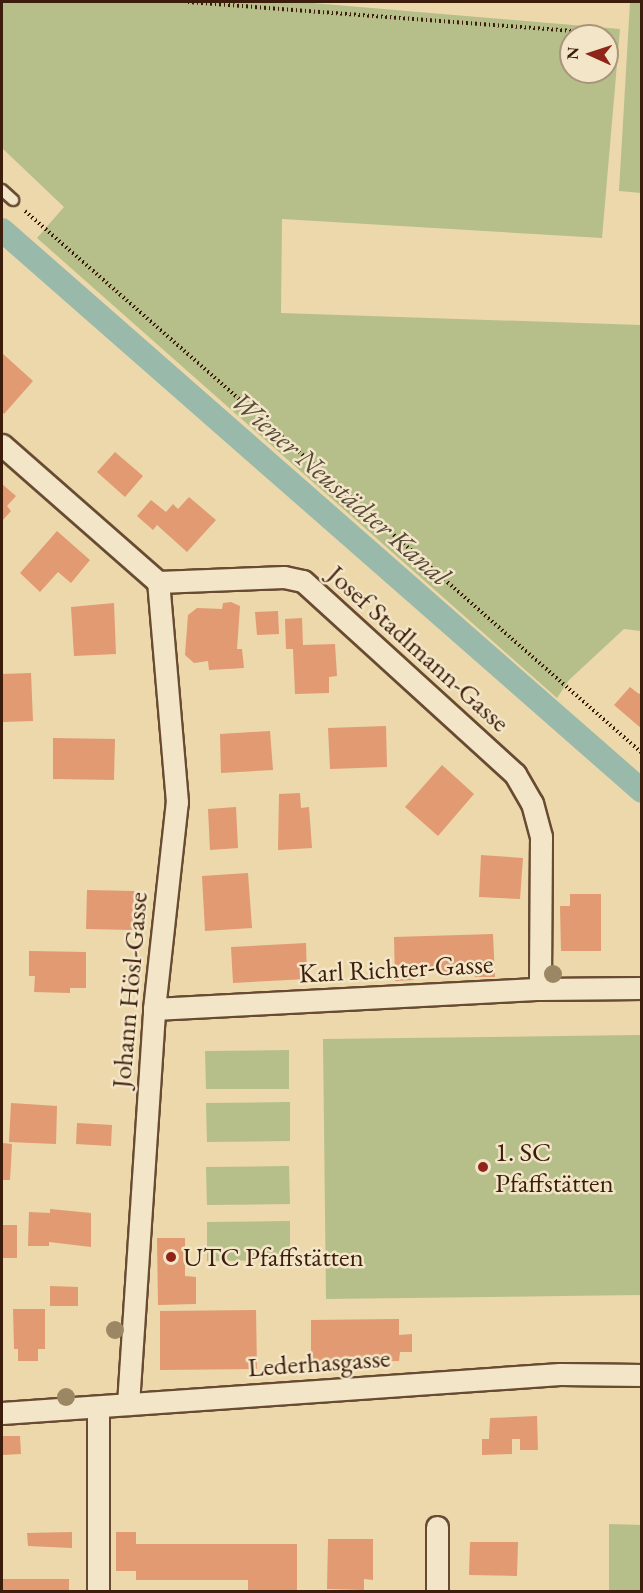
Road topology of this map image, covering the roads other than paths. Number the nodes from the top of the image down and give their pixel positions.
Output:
1 (2, 190) edge
2 (13, 200) road end
3 (2, 445) edge
4 (158, 582) junction
5 (642, 988) edge
6 (540, 989) junction
7 (154, 1009) junction
8 (642, 1375) edge
9 (128, 1404) junction
10 (98, 1408) junction
11 (2, 1413) edge
12 (437, 1527) dead end
13 (98, 1592) edge
14 (437, 1592) edge

1 - 2 lane
3 - 4 street
4 - 6 street, Josef Stadlmann-Gasse
4 - 7 street, Johann Hösl-Gasse
5 - 6 street, Karl Richter-Gasse
6 - 7 street, Karl Richter-Gasse
7 - 9 street, Johann Hösl-Gasse
8 - 9 street, Lederhasgasse
9 - 10 street, Lederhasgasse
10 - 11 street, Lederhasgasse
10 - 13 street
12 - 14 street

